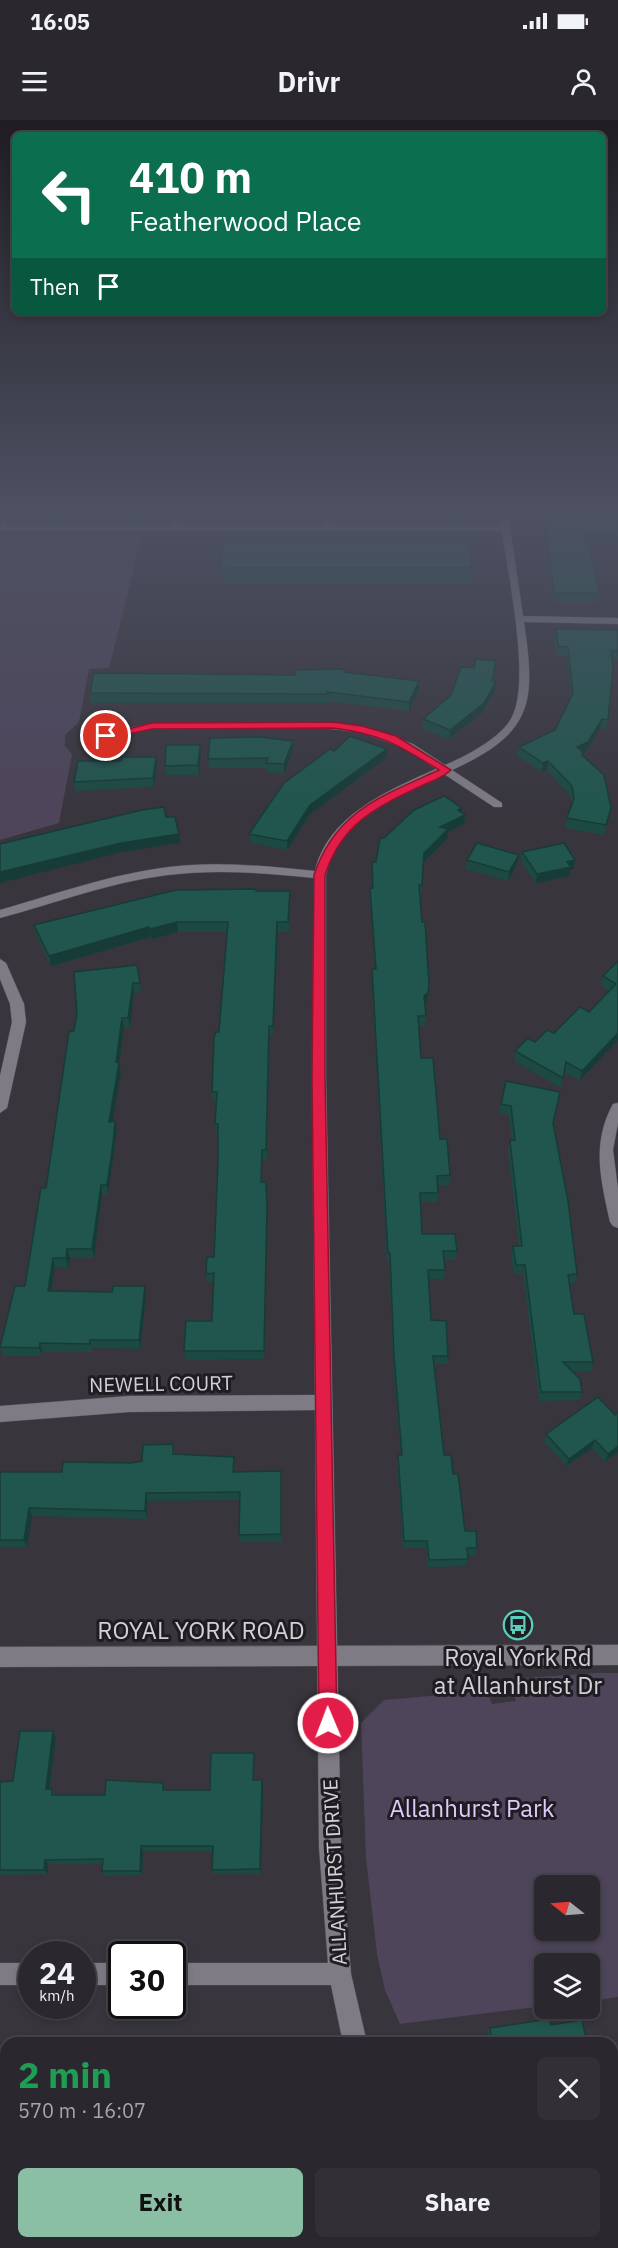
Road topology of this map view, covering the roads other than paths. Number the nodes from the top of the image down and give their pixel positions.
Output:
1 (518, 611) edge
2 (519, 620) junction
3 (618, 621) edge
4 (106, 736) dead end
5 (446, 770) junction
6 (498, 805) dead end
7 (320, 875) junction
8 (0, 914) edge
9 (0, 963) edge
10 (0, 1108) edge
11 (618, 1108) edge
12 (618, 1222) edge
13 (323, 1402) junction
14 (0, 1414) edge
15 (618, 1654) edge
16 (327, 1656) junction
17 (0, 1658) edge
18 (0, 1974) edge
19 (18, 1974) edge
20 (186, 1974) edge
21 (340, 1974) junction
22 (354, 2037) edge

1 - 2 street, ALLANHURST DRIVE
2 - 3 street
2 - 5 street, ALLANHURST DRIVE
4 - 5 street
5 - 6 street
5 - 7 street, ALLANHURST DRIVE
7 - 8 street
7 - 13 street, ALLANHURST DRIVE
9 - 10 street
11 - 12 street
13 - 14 street, NEWELL COURT
13 - 16 street, ALLANHURST DRIVE
15 - 16 street, ROYAL YORK ROAD
16 - 17 street, ROYAL YORK ROAD
16 - 21 street, ALLANHURST DRIVE
18 - 19 street
20 - 21 street
21 - 22 street, ALLANHURST DRIVE

